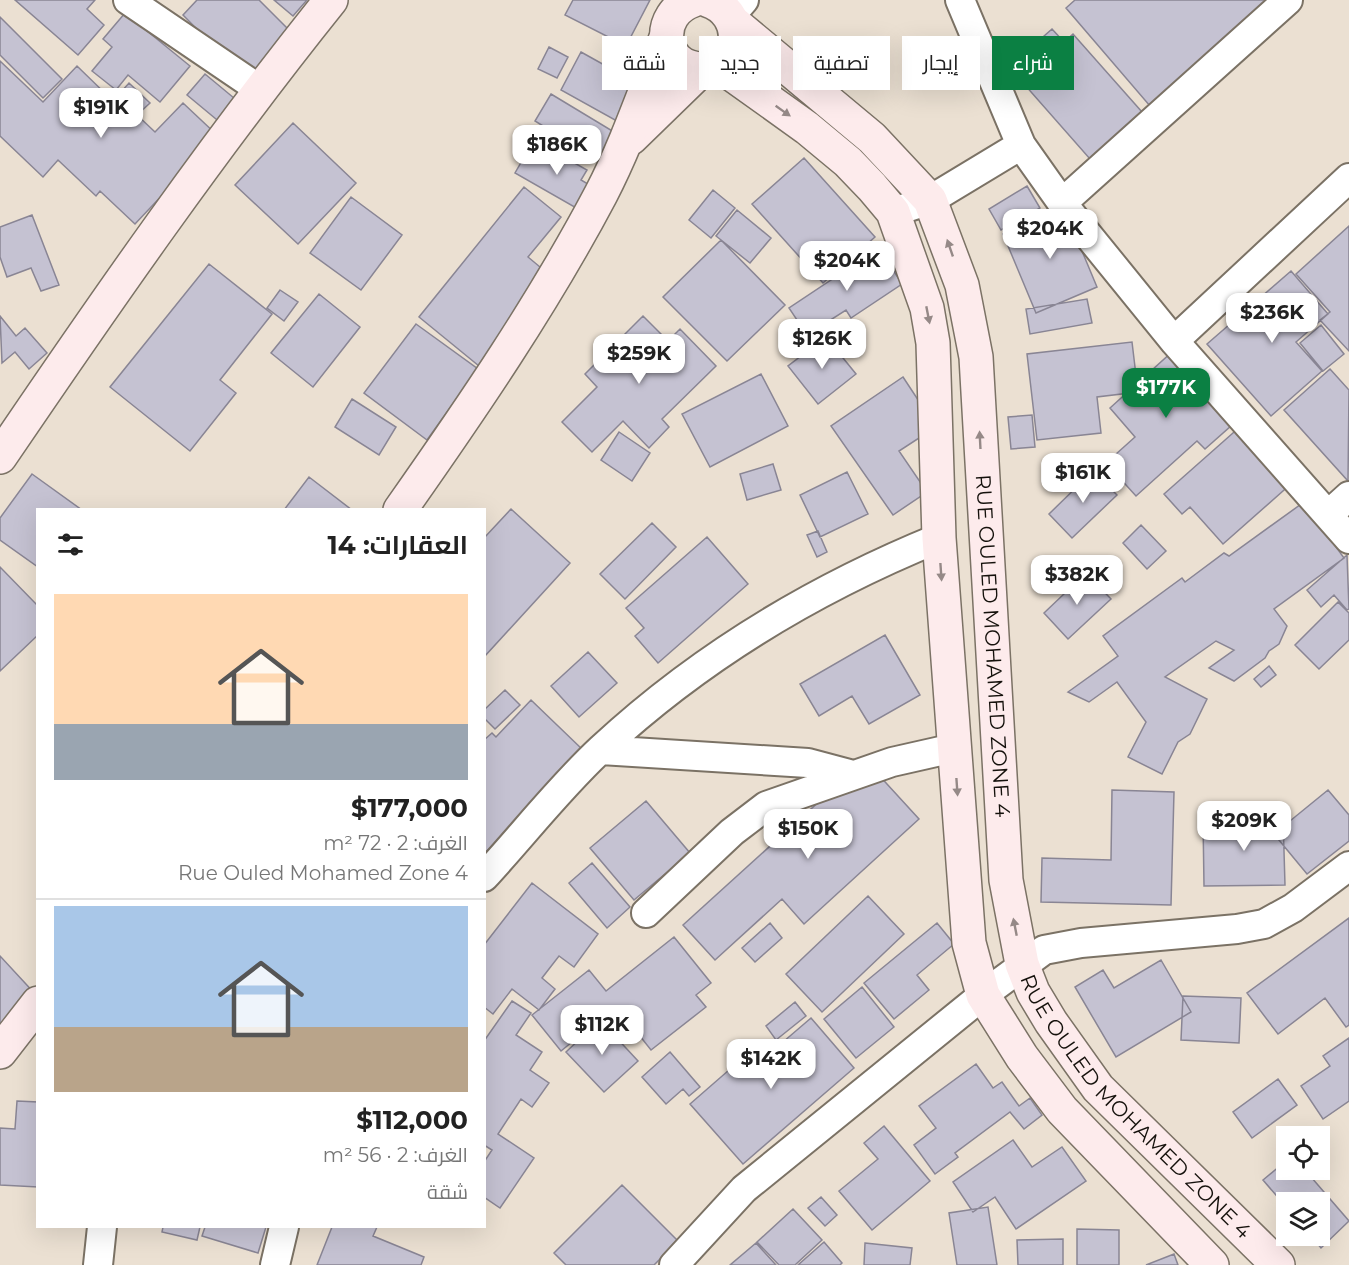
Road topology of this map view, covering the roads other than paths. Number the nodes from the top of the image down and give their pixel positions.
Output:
1 (128, 0) edge
2 (331, 0) edge
3 (960, 0) edge
4 (1288, 0) edge
5 (709, 9) edge
6 (736, 36) edge
7 (699, 66) edge
8 (699, 77) edge
9 (259, 89) junction
10 (746, 90) edge
11 (1021, 145) junction
12 (623, 146) junction
13 (1349, 177) edge
14 (930, 200) junction
15 (1062, 203) junction
16 (893, 212) junction
17 (1174, 341) junction
18 (0, 458) edge
19 (1349, 496) edge
20 (401, 508) edge
21 (1328, 515) junction
22 (939, 538) junction
23 (1349, 539) edge
24 (954, 748) junction
25 (601, 750) junction
26 (853, 775) junction
27 (1349, 867) edge
28 (486, 875) edge
29 (646, 914) dead end
30 (1022, 964) junction
31 (983, 994) junction
32 (36, 1006) edge
33 (0, 1052) edge
34 (102, 1228) edge
35 (284, 1228) edge
36 (98, 1265) edge
37 (275, 1265) edge
38 (674, 1265) edge
39 (1212, 1265) edge
40 (1278, 1265) edge

1 - 9 street
2 - 9 street
3 - 11 street
4 - 15 street
5 - 6 street
5 - 7 street, RUE OULED MOHAMED ZONE 4
5 - 12 street
5 - 14 street, RUE OULED MOHAMED ZONE 4
8 - 12 street
9 - 18 street
10 -> 16 street, RUE OULED MOHAMED ZONE 4
11 - 14 street
11 - 15 street
12 - 20 street
13 - 17 street
14 - 16 street
30 -> 14 street, RUE OULED MOHAMED ZONE 4
15 - 17 street
16 -> 22 street, RUE OULED MOHAMED ZONE 4
17 - 21 street
19 - 21 street
21 - 23 street
22 -> 24 street, RUE OULED MOHAMED ZONE 4
22 - 25 street
24 - 26 street
24 -> 31 street, RUE OULED MOHAMED ZONE 4
25 - 26 street
25 - 28 street
26 - 29 street
27 - 30 street
30 - 31 street
30 - 40 street, RUE OULED MOHAMED ZONE 4
31 - 38 street
31 - 39 street, RUE OULED MOHAMED ZONE 4
32 - 33 street
34 - 36 street
35 - 37 street

